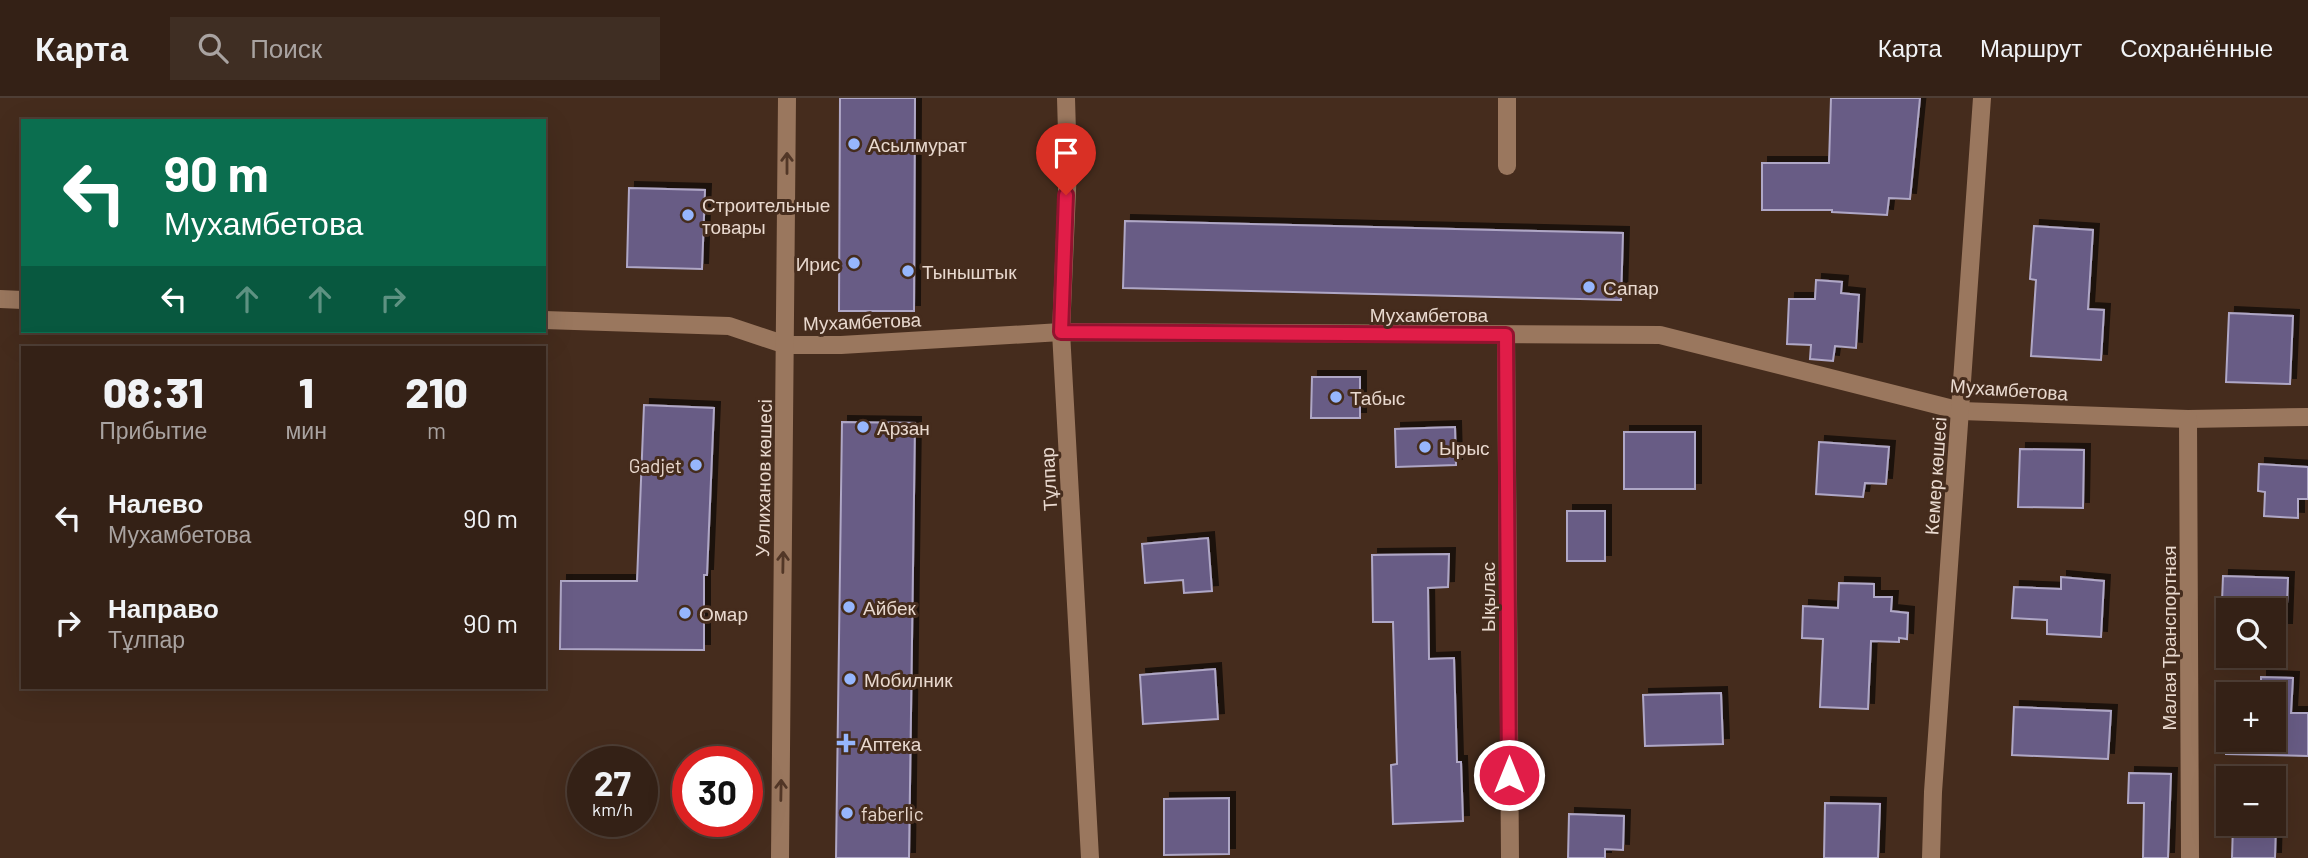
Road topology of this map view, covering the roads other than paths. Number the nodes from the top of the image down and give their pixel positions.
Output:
1 (787, 98) edge
2 (1066, 98) edge
3 (1507, 98) edge
4 (1982, 98) edge
5 (1507, 166) dead end
6 (0, 299) edge
7 (21, 300) edge
8 (546, 320) edge
9 (1061, 332) junction
10 (1506, 335) junction
11 (786, 345) junction
12 (1961, 411) junction
13 (2308, 416) edge
14 (2188, 419) junction
15 (780, 858) edge
16 (1090, 858) edge
17 (1510, 858) edge
18 (1931, 858) edge
19 (2190, 858) edge

11 -> 1 street, Уәлиханов көшесі
2 - 9 street, Тұлпар
3 - 5 street
4 - 12 street, Кемер көшесі
6 - 7 street
8 - 11 street, Мухамбетова
9 - 10 street, Мухамбетова
9 - 11 street, Мухамбетова
9 - 16 street, Тұлпар
10 - 12 street, Мухамбетова
10 - 17 street, Ықылас
15 -> 11 street, Уәлиханов көшесі
12 - 14 street, Мухамбетова
12 - 18 street, Кемер көшесі
13 - 14 street, Мухамбетова
14 - 19 street, Малая Транспортная

